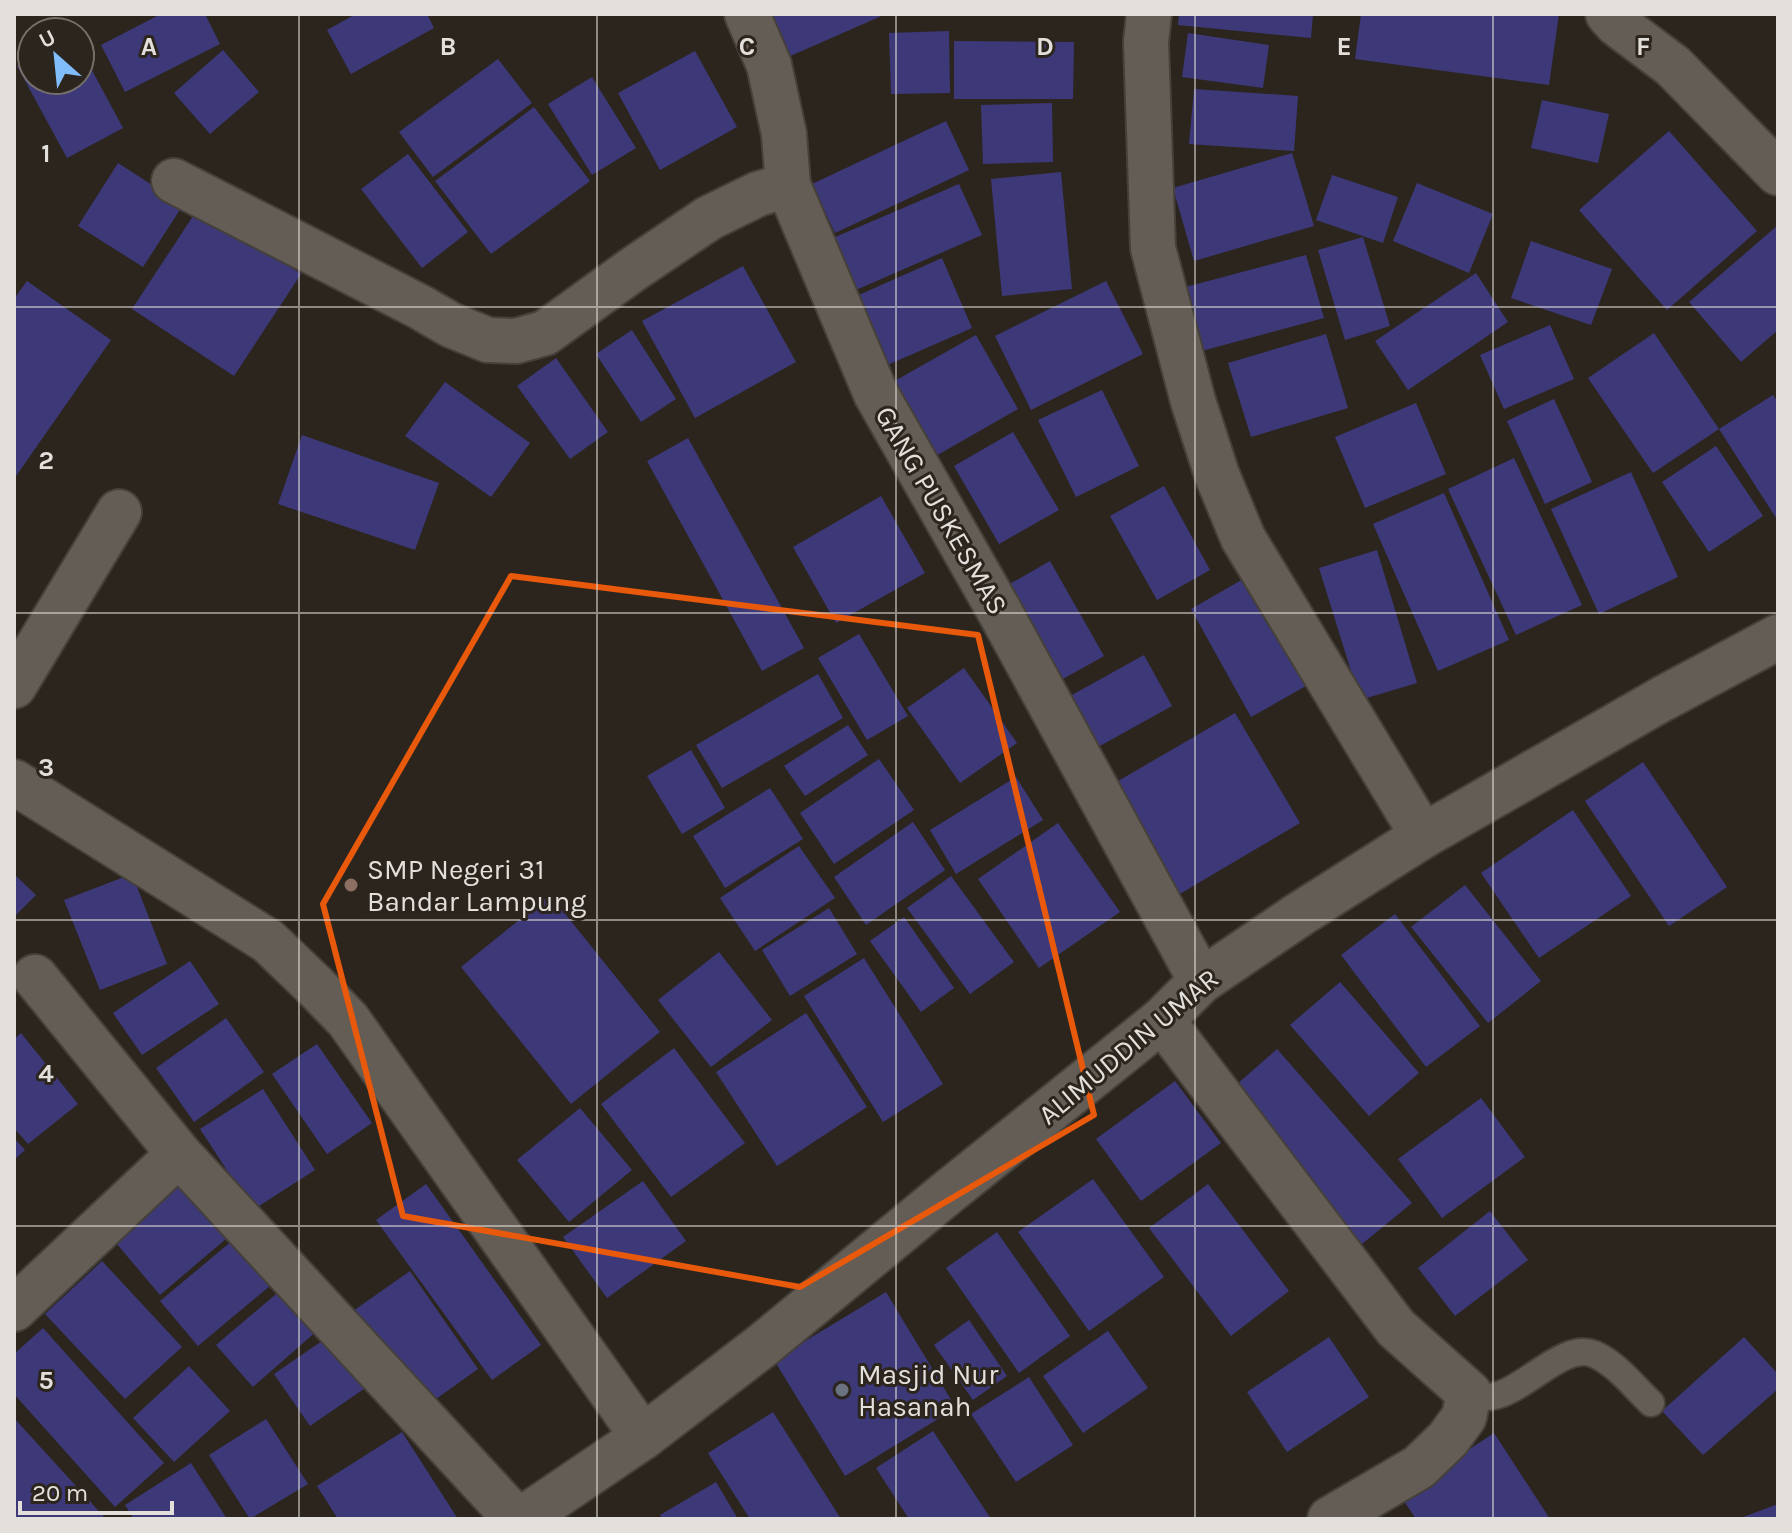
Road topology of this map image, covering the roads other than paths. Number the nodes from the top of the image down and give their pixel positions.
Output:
1 (747, 14) edge
2 (1149, 14) edge
3 (1608, 14) edge
4 (1778, 173) edge
5 (174, 181) dead end
6 (788, 185) junction
7 (119, 512) dead end
8 (1778, 637) edge
9 (14, 686) edge
10 (14, 782) edge
11 (1423, 836) junction
12 (35, 977) dead end
13 (1201, 981) junction
14 (1162, 1020) junction
15 (179, 1154) junction
16 (14, 1309) edge
17 (1469, 1393) junction
18 (1651, 1403) dead end
19 (643, 1437) junction
20 (1391, 1504) edge
21 (519, 1519) edge
22 (1330, 1519) edge

1 - 6 street, GANG PUSKESMAS
2 - 11 street
3 - 4 street
5 - 6 street
6 - 13 street, GANG PUSKESMAS
7 - 9 street
8 - 11 street, ALIMUDDIN UMAR
10 - 19 street
11 - 13 street, ALIMUDDIN UMAR
12 - 15 street
13 - 14 street, ALIMUDDIN UMAR
14 - 17 street
14 - 19 street, ALIMUDDIN UMAR
15 - 16 street
15 - 21 street
17 - 18 lane
17 - 20 street
19 - 21 street, ALIMUDDIN UMAR
20 - 22 street

